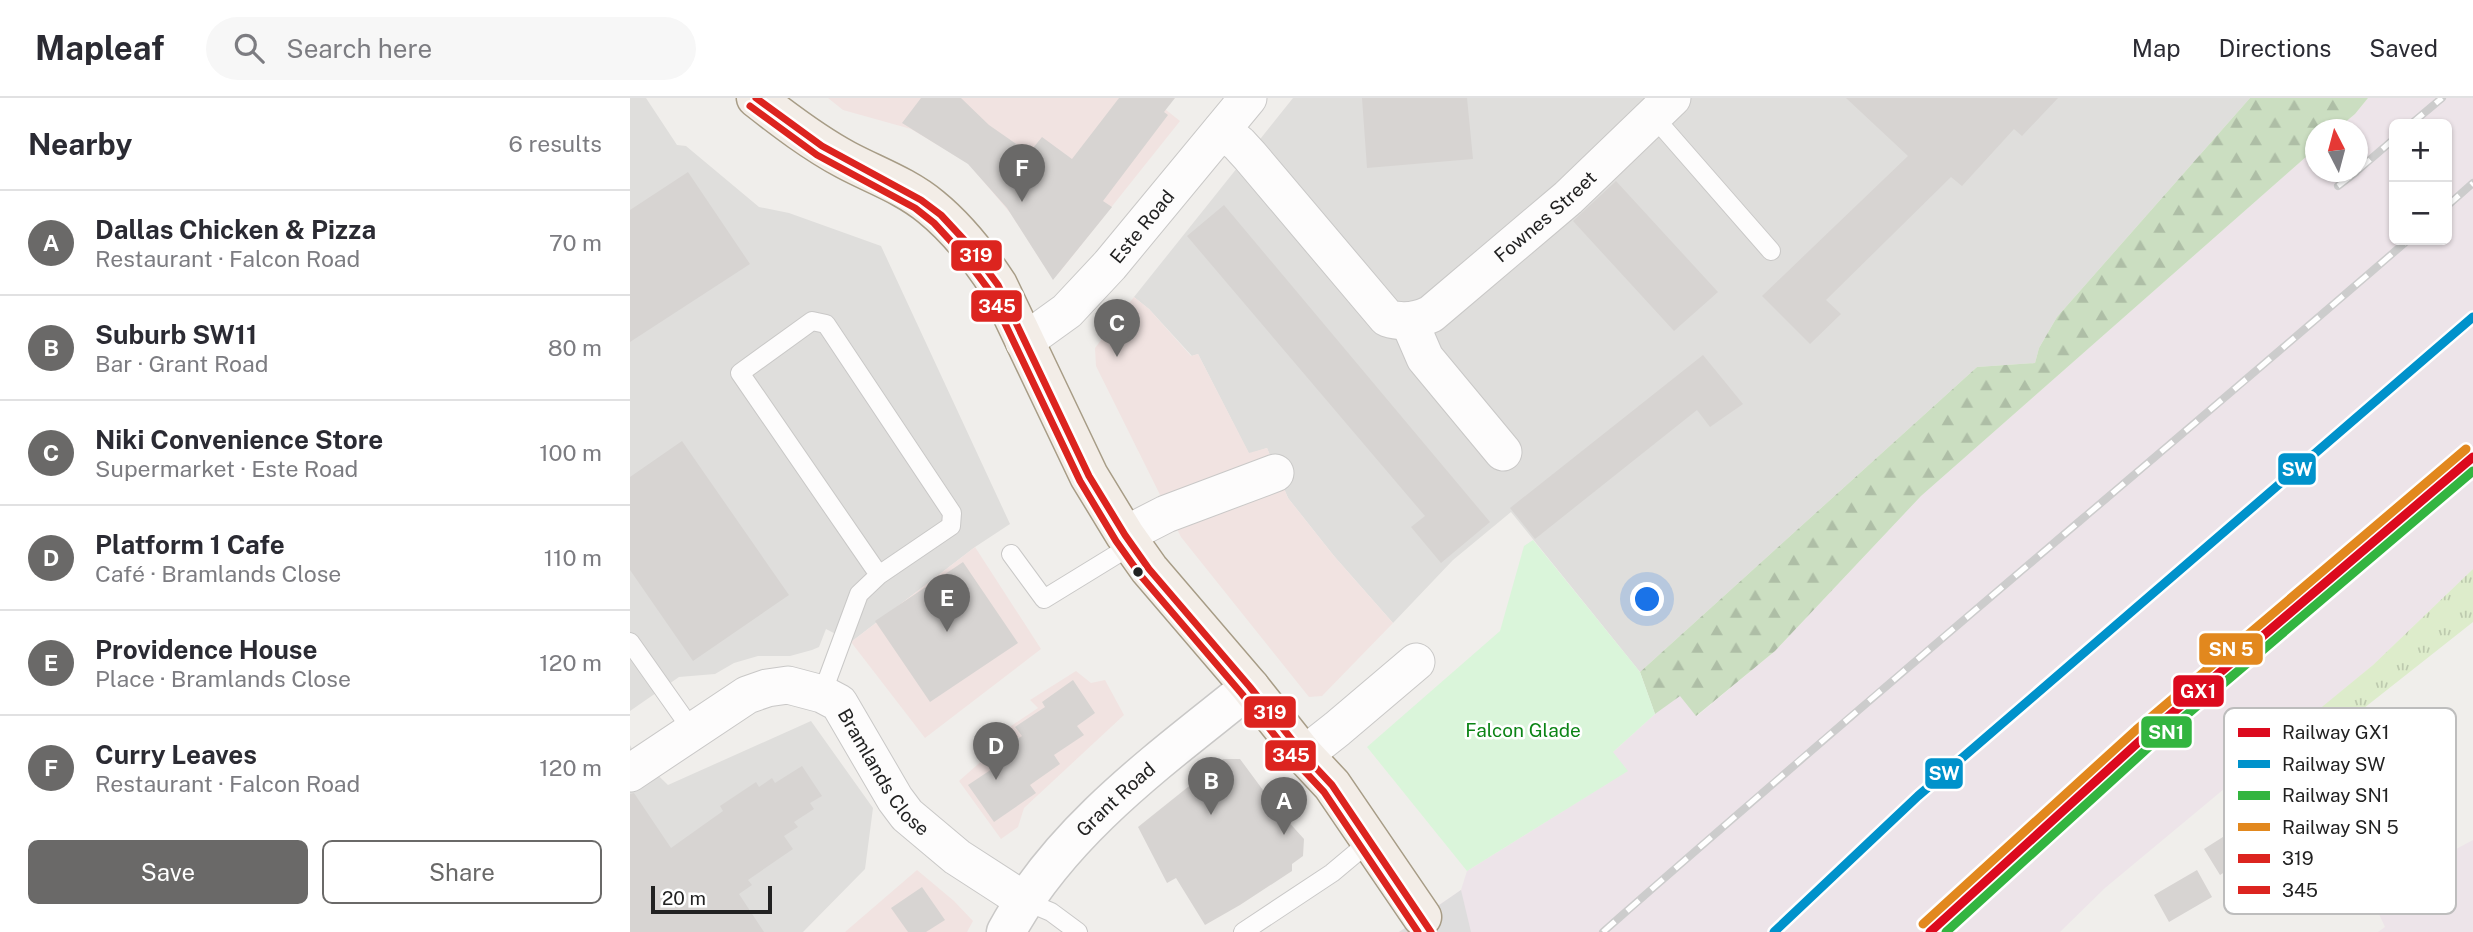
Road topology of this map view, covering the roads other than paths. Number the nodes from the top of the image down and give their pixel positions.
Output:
1 (757, 98) edge
2 (1248, 98) edge
3 (1663, 107) edge
4 (1222, 131) junction
5 (1770, 251) dead end
6 (1409, 321) junction
7 (1024, 342) junction
8 (1503, 452) dead end
9 (1275, 473) dead end
10 (1128, 540) junction
11 (1011, 554) dead end
12 (879, 575) junction
13 (630, 642) edge
14 (1416, 662) dead end
15 (1250, 687) junction
16 (822, 694) junction
17 (692, 730) junction
18 (1304, 755) junction
19 (630, 773) edge
20 (1369, 842) junction
21 (1016, 916) edge
22 (1422, 917) dead end
23 (1077, 932) edge
24 (1243, 932) edge

1 - 7 main road
2 - 4 street, Este Road
3 - 5 lane
3 - 6 street, Fownes Street
4 - 6 street
4 - 7 street, Este Road
6 - 8 street
7 - 10 main road
9 - 10 street
10 - 11 lane
10 - 15 main road
12 - 12 lane
12 - 16 lane
13 - 17 lane
14 - 18 street
15 - 18 main road
15 - 21 street, Grant Road
16 - 17 street, Bramlands Close
16 - 21 street, Bramlands Close
17 - 19 street, Bramlands Close
18 - 20 main road
20 - 22 main road
20 - 24 lane
21 - 23 lane

